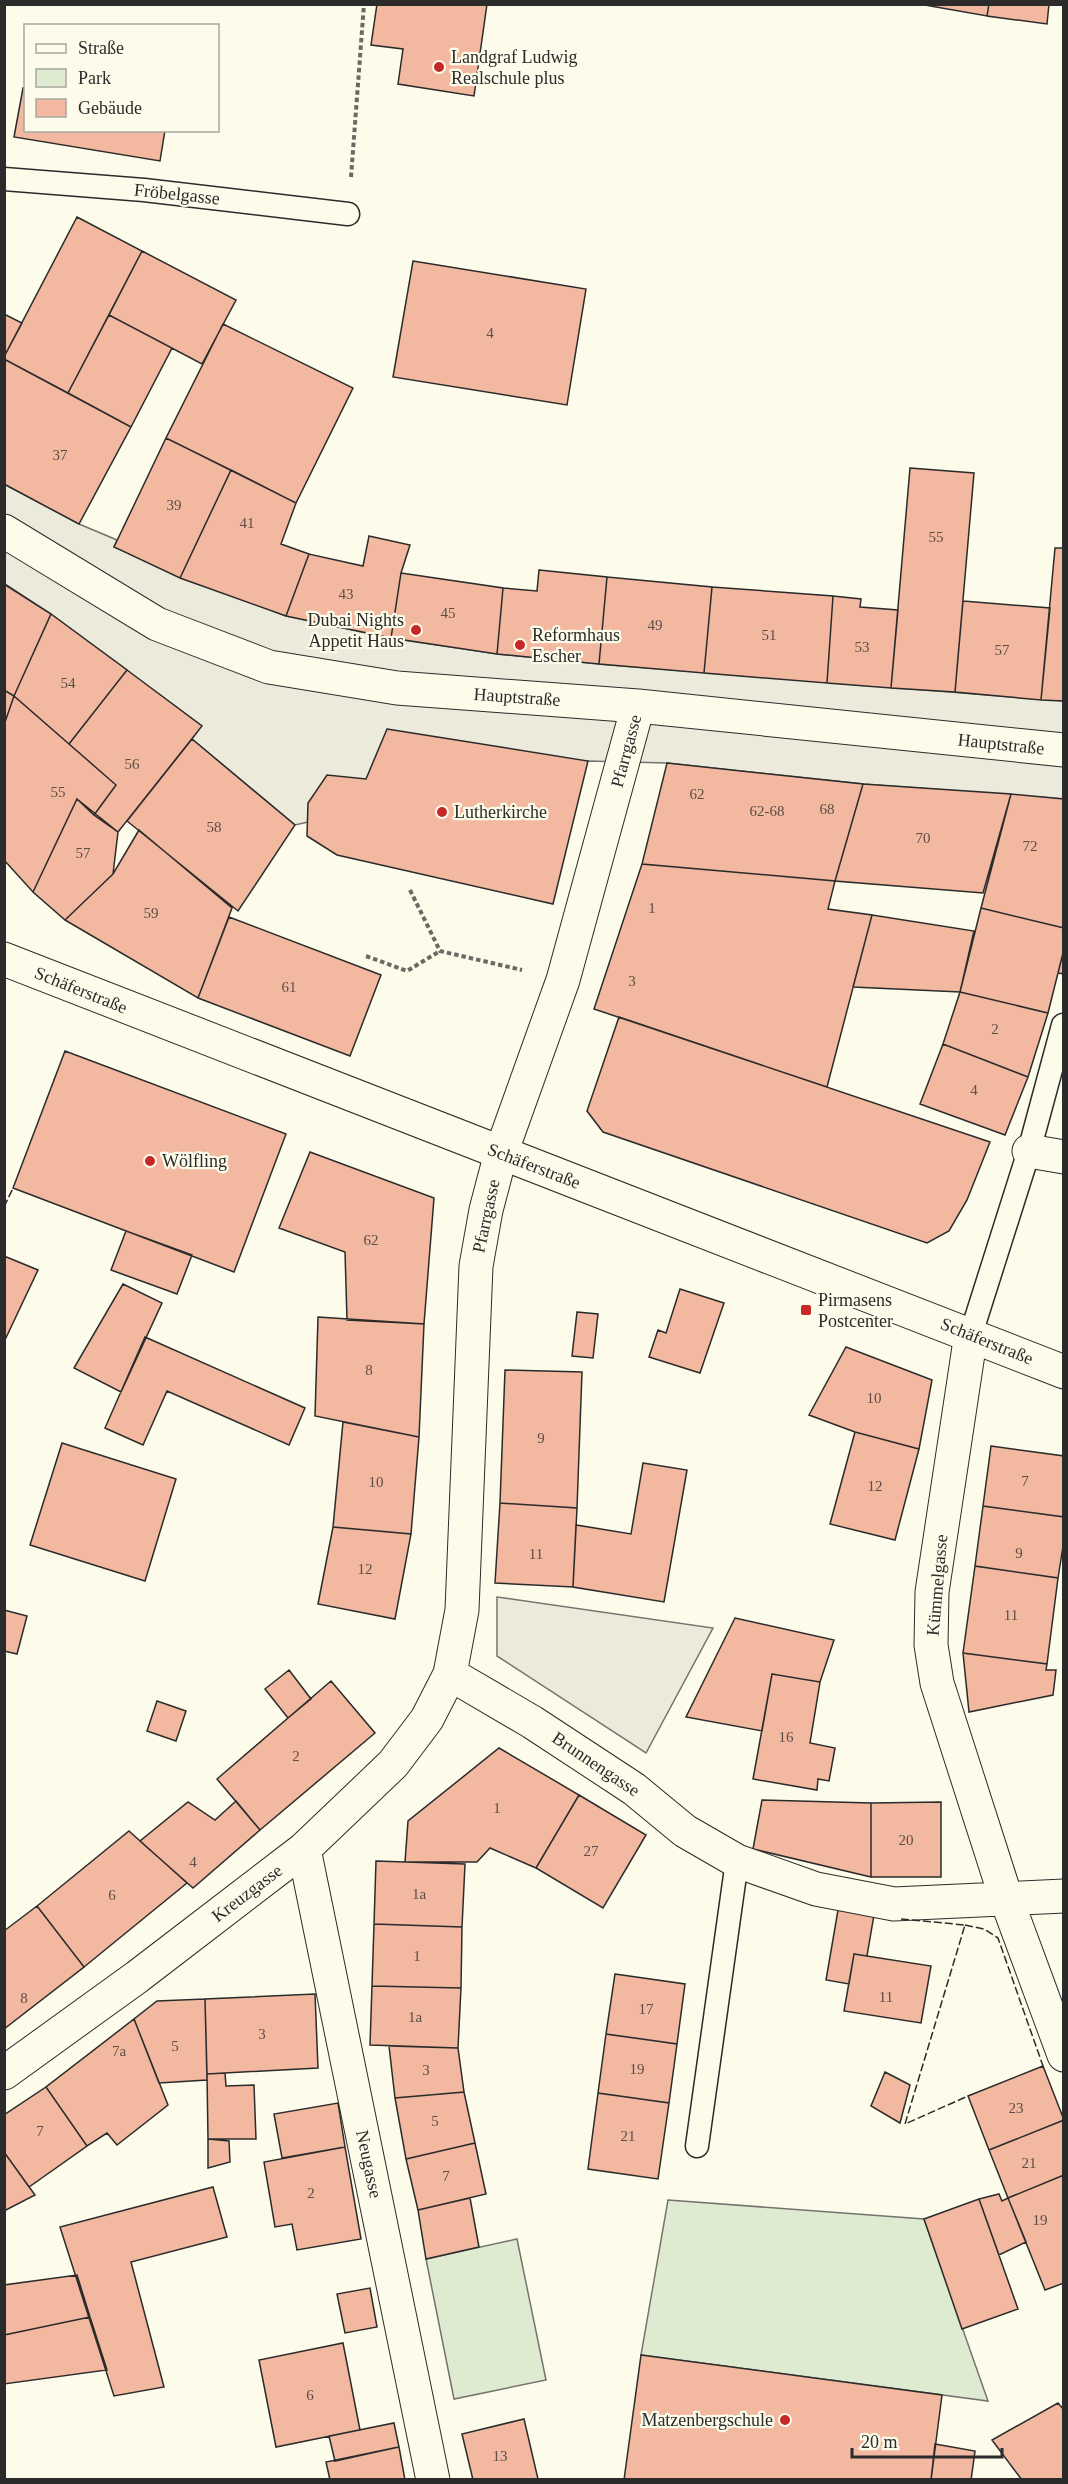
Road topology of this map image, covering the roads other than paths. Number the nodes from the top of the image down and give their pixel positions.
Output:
1 (4, 179) edge
2 (348, 214) road end
3 (4, 531) edge
4 (638, 706) junction
5 (1064, 750) edge
6 (4, 960) edge
7 (1063, 1025) edge
8 (1029, 1151) junction
9 (501, 1153) junction
10 (1064, 1157) edge
11 (971, 1334) junction
12 (1064, 1372) edge
13 (450, 1674) junction
14 (304, 1849) junction
15 (737, 1861) junction
16 (1064, 1896) edge
17 (1006, 1898) junction
18 (1064, 2055) edge
19 (4, 2073) edge
20 (697, 2146) dead end
21 (433, 2480) edge

1 - 2 lane, Fröbelgasse
3 - 4 street, Hauptstraße
4 - 5 street, Hauptstraße
4 - 9 street, Pfarrgasse
6 - 9 street, Schäferstraße
7 - 8 lane
8 - 10 street
8 - 11 lane
9 - 11 street, Schäferstraße
9 - 13 street, Pfarrgasse
11 - 12 street, Schäferstraße
11 - 17 street, Kümmelgasse
13 - 14 street, Kreuzgasse
13 - 15 street, Brunnengasse
14 - 19 street, Kreuzgasse
14 - 21 street, Neugasse
15 - 17 street, Brunnengasse
15 - 20 lane
16 - 17 street, Brunnengasse
17 - 18 street, Kümmelgasse

